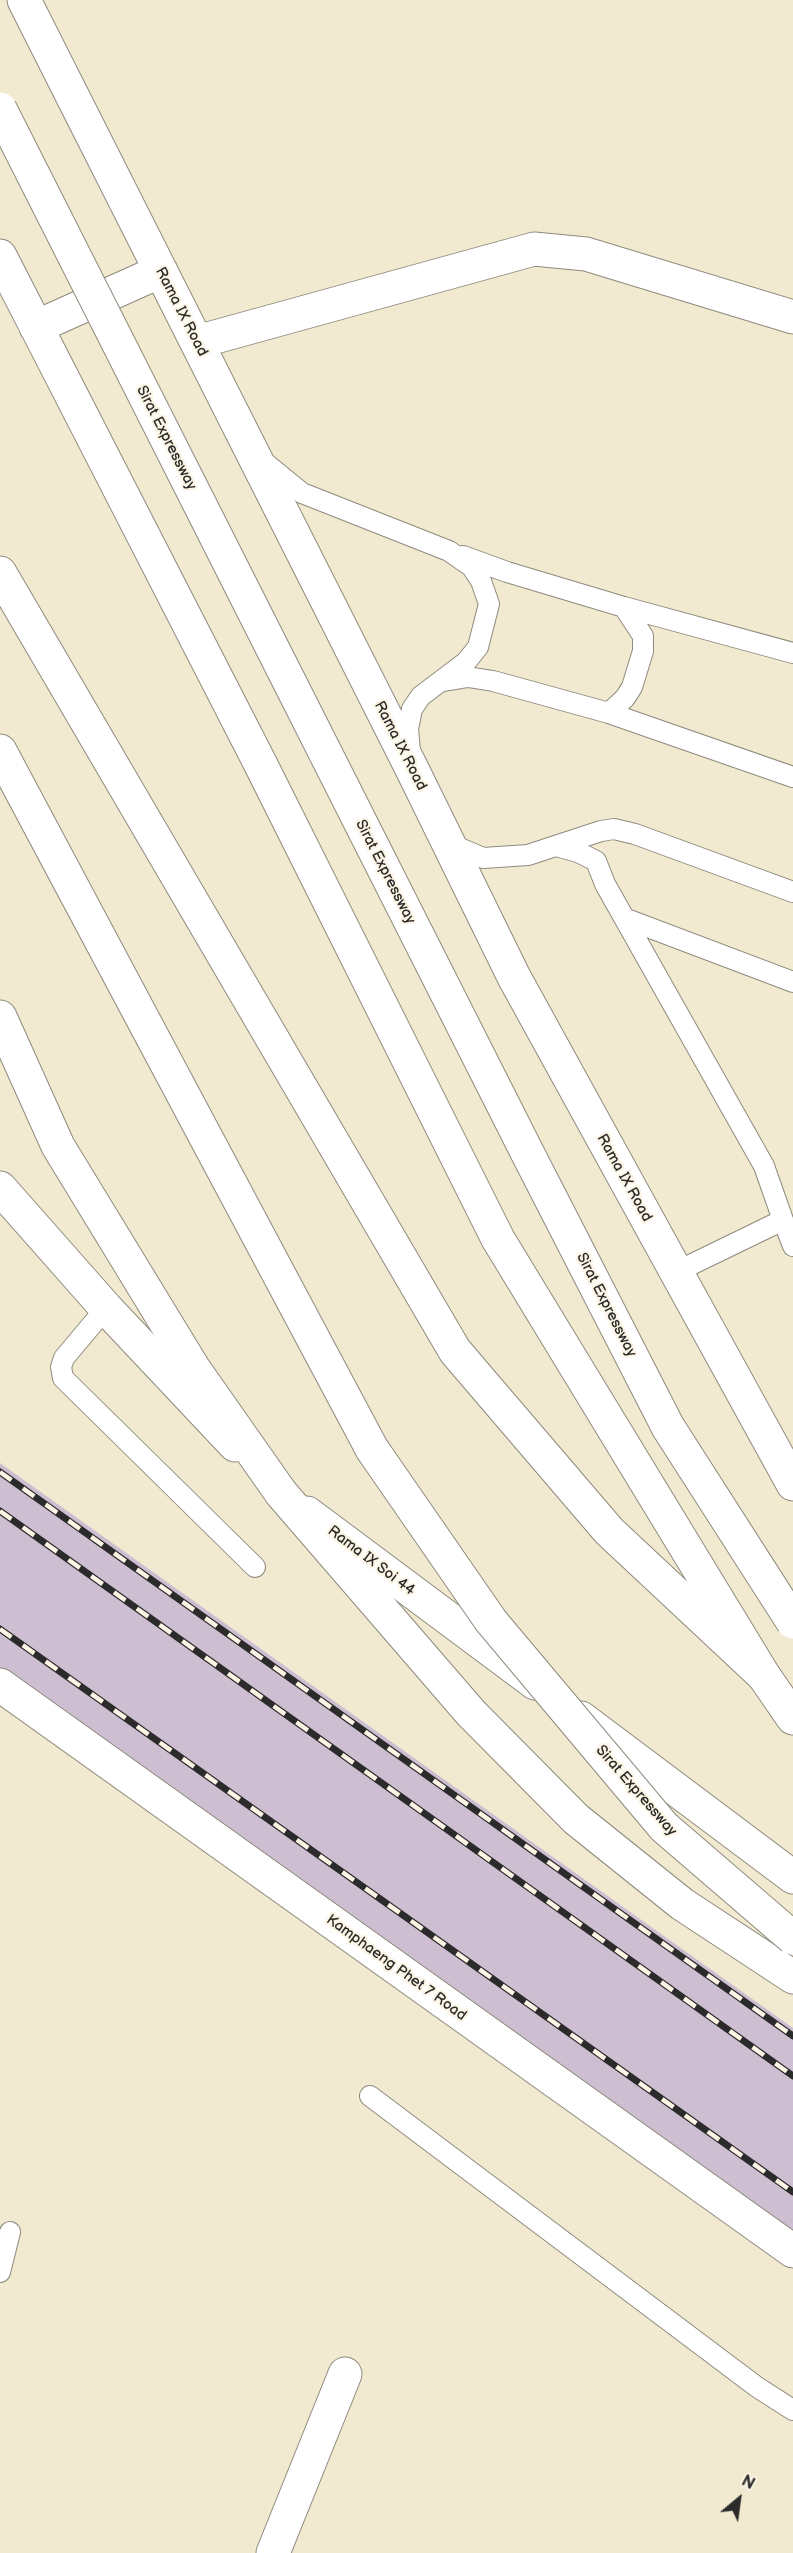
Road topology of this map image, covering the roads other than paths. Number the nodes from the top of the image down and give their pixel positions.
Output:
1 (24, 0) edge
2 (0, 109) edge
3 (0, 256) edge
4 (160, 272) junction
5 (793, 317) edge
6 (36, 327) junction
7 (196, 342) junction
8 (251, 451) junction
9 (449, 551) junction
10 (0, 573) edge
11 (624, 607) junction
12 (793, 653) edge
13 (437, 682) junction
14 (609, 713) junction
15 (0, 751) edge
16 (412, 769) junction
17 (793, 777) edge
18 (448, 843) junction
19 (556, 846) junction
20 (793, 892) edge
21 (624, 918) junction
22 (793, 982) edge
23 (0, 1017) edge
24 (0, 1188) edge
25 (788, 1214) edge
26 (793, 1246) edge
27 (676, 1272) junction
28 (106, 1308) junction
29 (793, 1484) edge
30 (281, 1493) junction
31 (255, 1567) dead end
32 (793, 1622) edge
33 (764, 1676) junction
34 (0, 1685) edge
35 (793, 1718) edge
36 (793, 1877) edge
37 (793, 1938) edge
38 (793, 1977) edge
39 (370, 2096) dead end
40 (10, 2232) dead end
41 (793, 2251) edge
42 (0, 2272) edge
43 (345, 2374) dead end
44 (793, 2410) edge
45 (273, 2553) edge

1 - 4 main road, Rama IX Road
2 - 32 main road, Sirat Expressway, bridge
3 - 6 main road
4 - 6 main road
4 - 7 main road, Rama IX Road
5 - 7 main road
6 - 33 main road
7 - 8 main road, Rama IX Road
8 - 9 lane
8 - 16 main road, Rama IX Road
9 - 11 lane
9 - 13 lane
10 - 33 main road
11 - 12 lane
11 - 14 lane
13 - 14 lane
13 - 16 lane
14 - 17 lane
15 - 37 main road, Sirat Expressway, bridge
16 - 18 main road, Rama IX Road
18 - 19 lane
18 - 27 main road, Rama IX Road
19 - 20 lane
19 - 21 lane
21 - 22 lane
21 - 25 lane
23 - 30 main road
24 - 28 main road, Rama IX Soi 44
25 - 26 lane
25 - 27 lane
27 - 29 main road, Rama IX Road
28 - 30 main road, Rama IX Soi 44
28 - 31 lane
30 - 36 main road, Rama IX Soi 44
30 - 38 main road
33 - 35 main road
34 - 41 main road, Kamphaeng Phet 7 Road
39 - 44 lane
40 - 42 lane
43 - 45 main road

